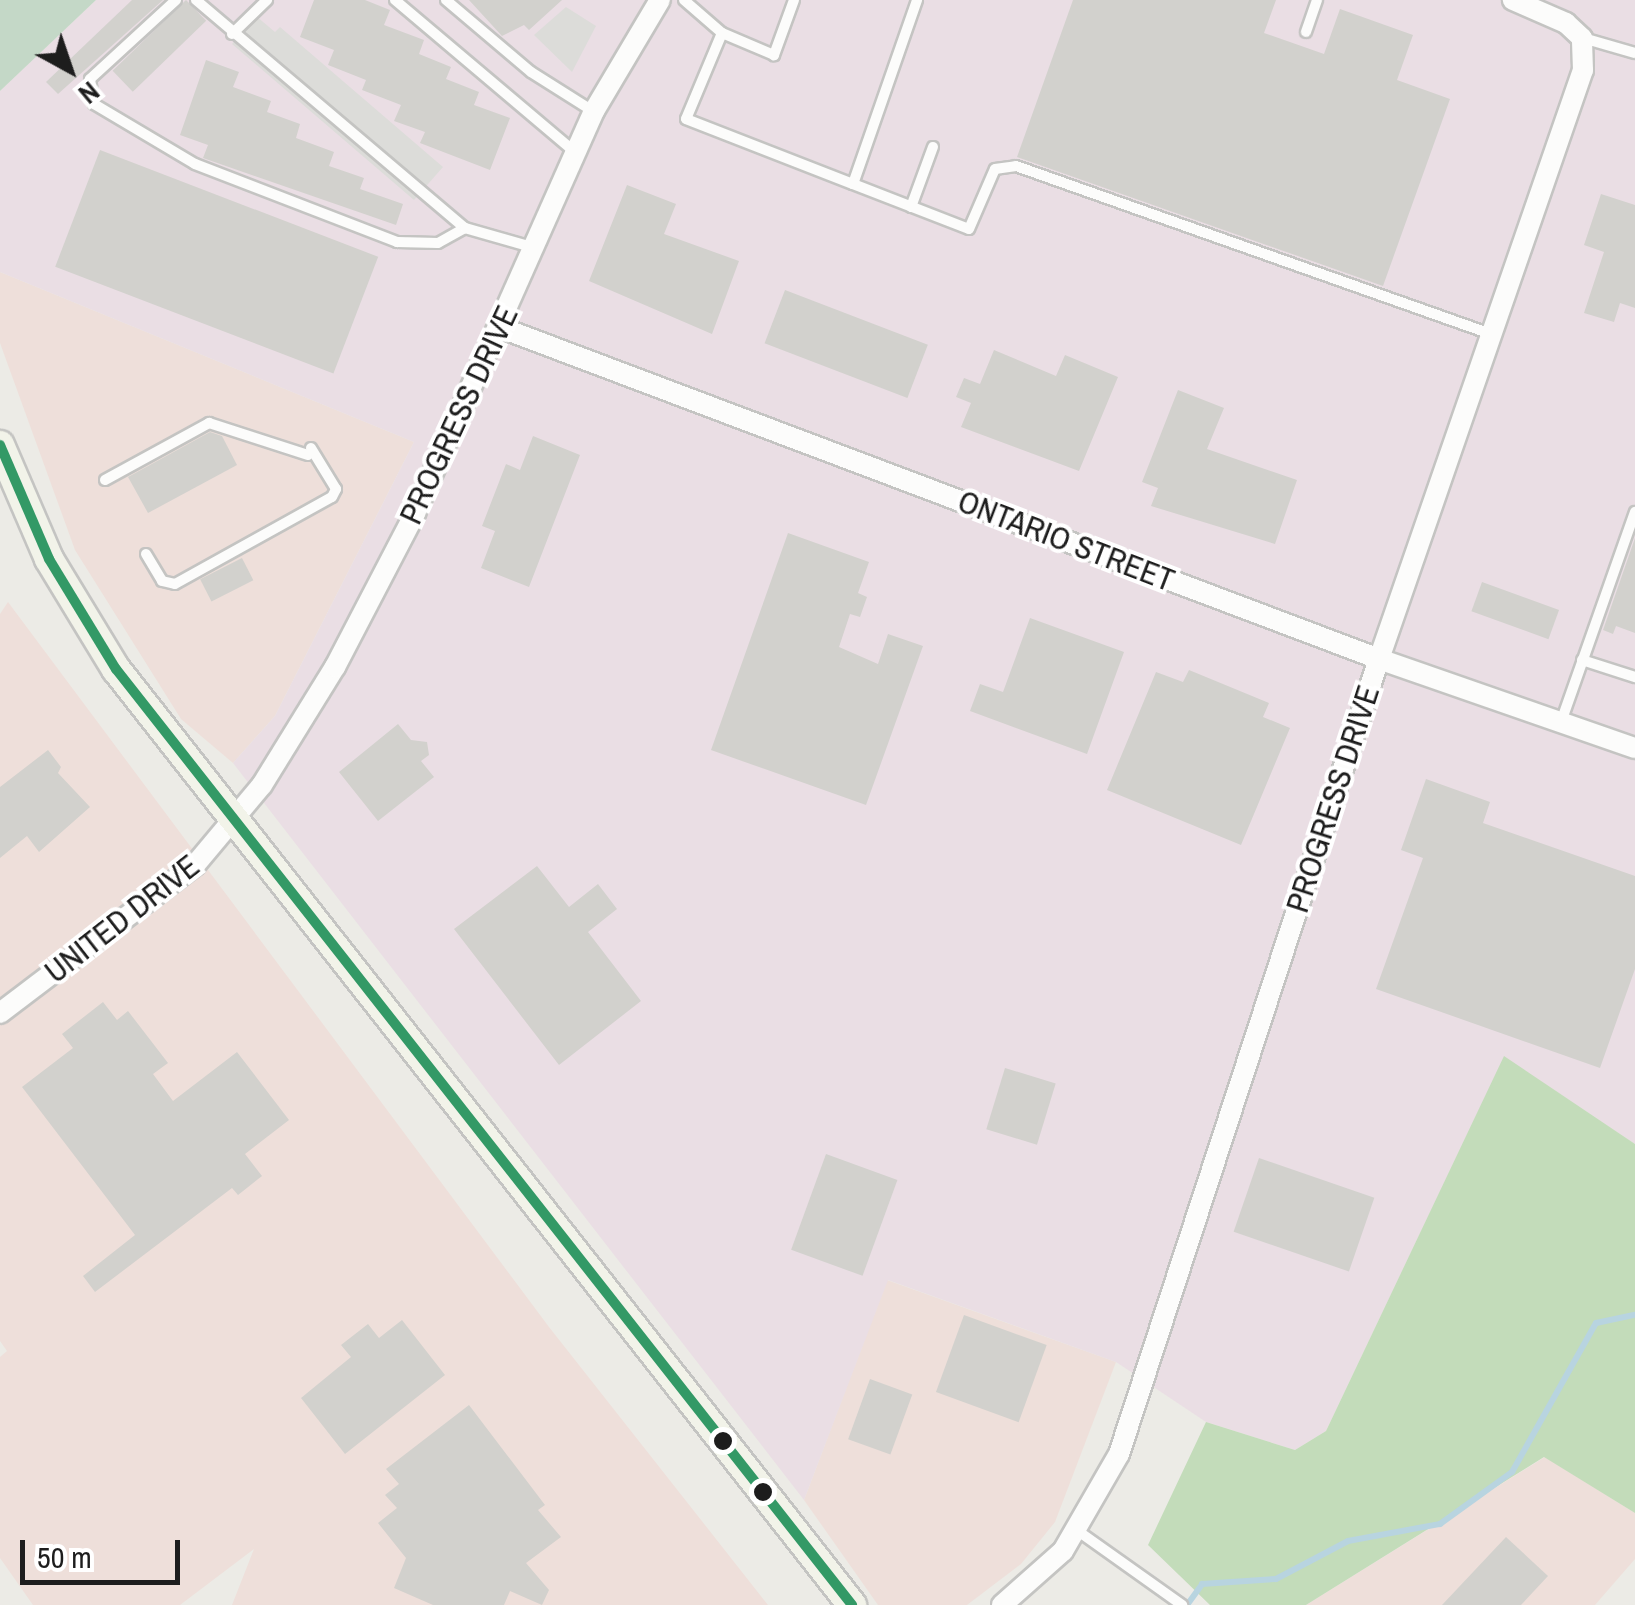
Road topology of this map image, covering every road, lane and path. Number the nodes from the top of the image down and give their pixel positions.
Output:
1 (176, 0) edge
2 (196, 0) edge
3 (266, 0) edge
4 (395, 0) edge
5 (446, 0) edge
6 (660, 0) edge
7 (684, 0) edge
8 (794, 0) edge
9 (918, 0) edge
10 (1318, 0) edge
11 (1512, 0) edge
12 (1306, 32) dead end
13 (722, 33) junction
14 (232, 34) junction
15 (1582, 38) junction
16 (1635, 53) edge
17 (594, 112) junction
18 (932, 147) dead end
19 (578, 155) junction
20 (853, 184) junction
21 (911, 206) junction
22 (464, 228) junction
23 (536, 248) junction
24 (499, 327) junction
25 (1492, 334) junction
26 (0, 445) edge
27 (106, 480) dead end
28 (1635, 512) edge
29 (146, 554) dead end
30 (1379, 660) junction
31 (1582, 660) junction
32 (1635, 677) edge
33 (1560, 722) junction
34 (1634, 745) edge
35 (238, 819) junction
36 (0, 1013) edge
37 (1078, 1531) junction
38 (852, 1605) edge
39 (1002, 1605) edge
40 (1182, 1605) edge

1 - 22 lane
2 - 14 lane
3 - 14 lane
4 - 19 lane
5 - 17 lane
6 - 17 street, PROGRESS DRIVE
7 - 13 lane
8 - 13 lane
9 - 20 lane
10 - 12 lane
11 - 15 street
13 - 20 lane
14 - 22 lane
15 - 16 lane
15 - 25 street, PROGRESS DRIVE
17 - 19 street, PROGRESS DRIVE
18 - 21 lane
19 - 23 street, PROGRESS DRIVE
20 - 21 lane
21 - 25 lane
22 - 23 lane
23 - 24 street, PROGRESS DRIVE
24 - 30 street, ONTARIO STREET
24 - 35 street, PROGRESS DRIVE
25 - 30 street, PROGRESS DRIVE
26 - 35 main road
27 - 29 lane
28 - 31 lane
30 - 33 street, ONTARIO STREET
30 - 37 street, PROGRESS DRIVE
31 - 32 lane
31 - 33 lane
33 - 34 street, ONTARIO STREET
35 - 36 street, UNITED DRIVE
35 - 38 main road
37 - 39 street, PROGRESS DRIVE
37 - 40 lane

